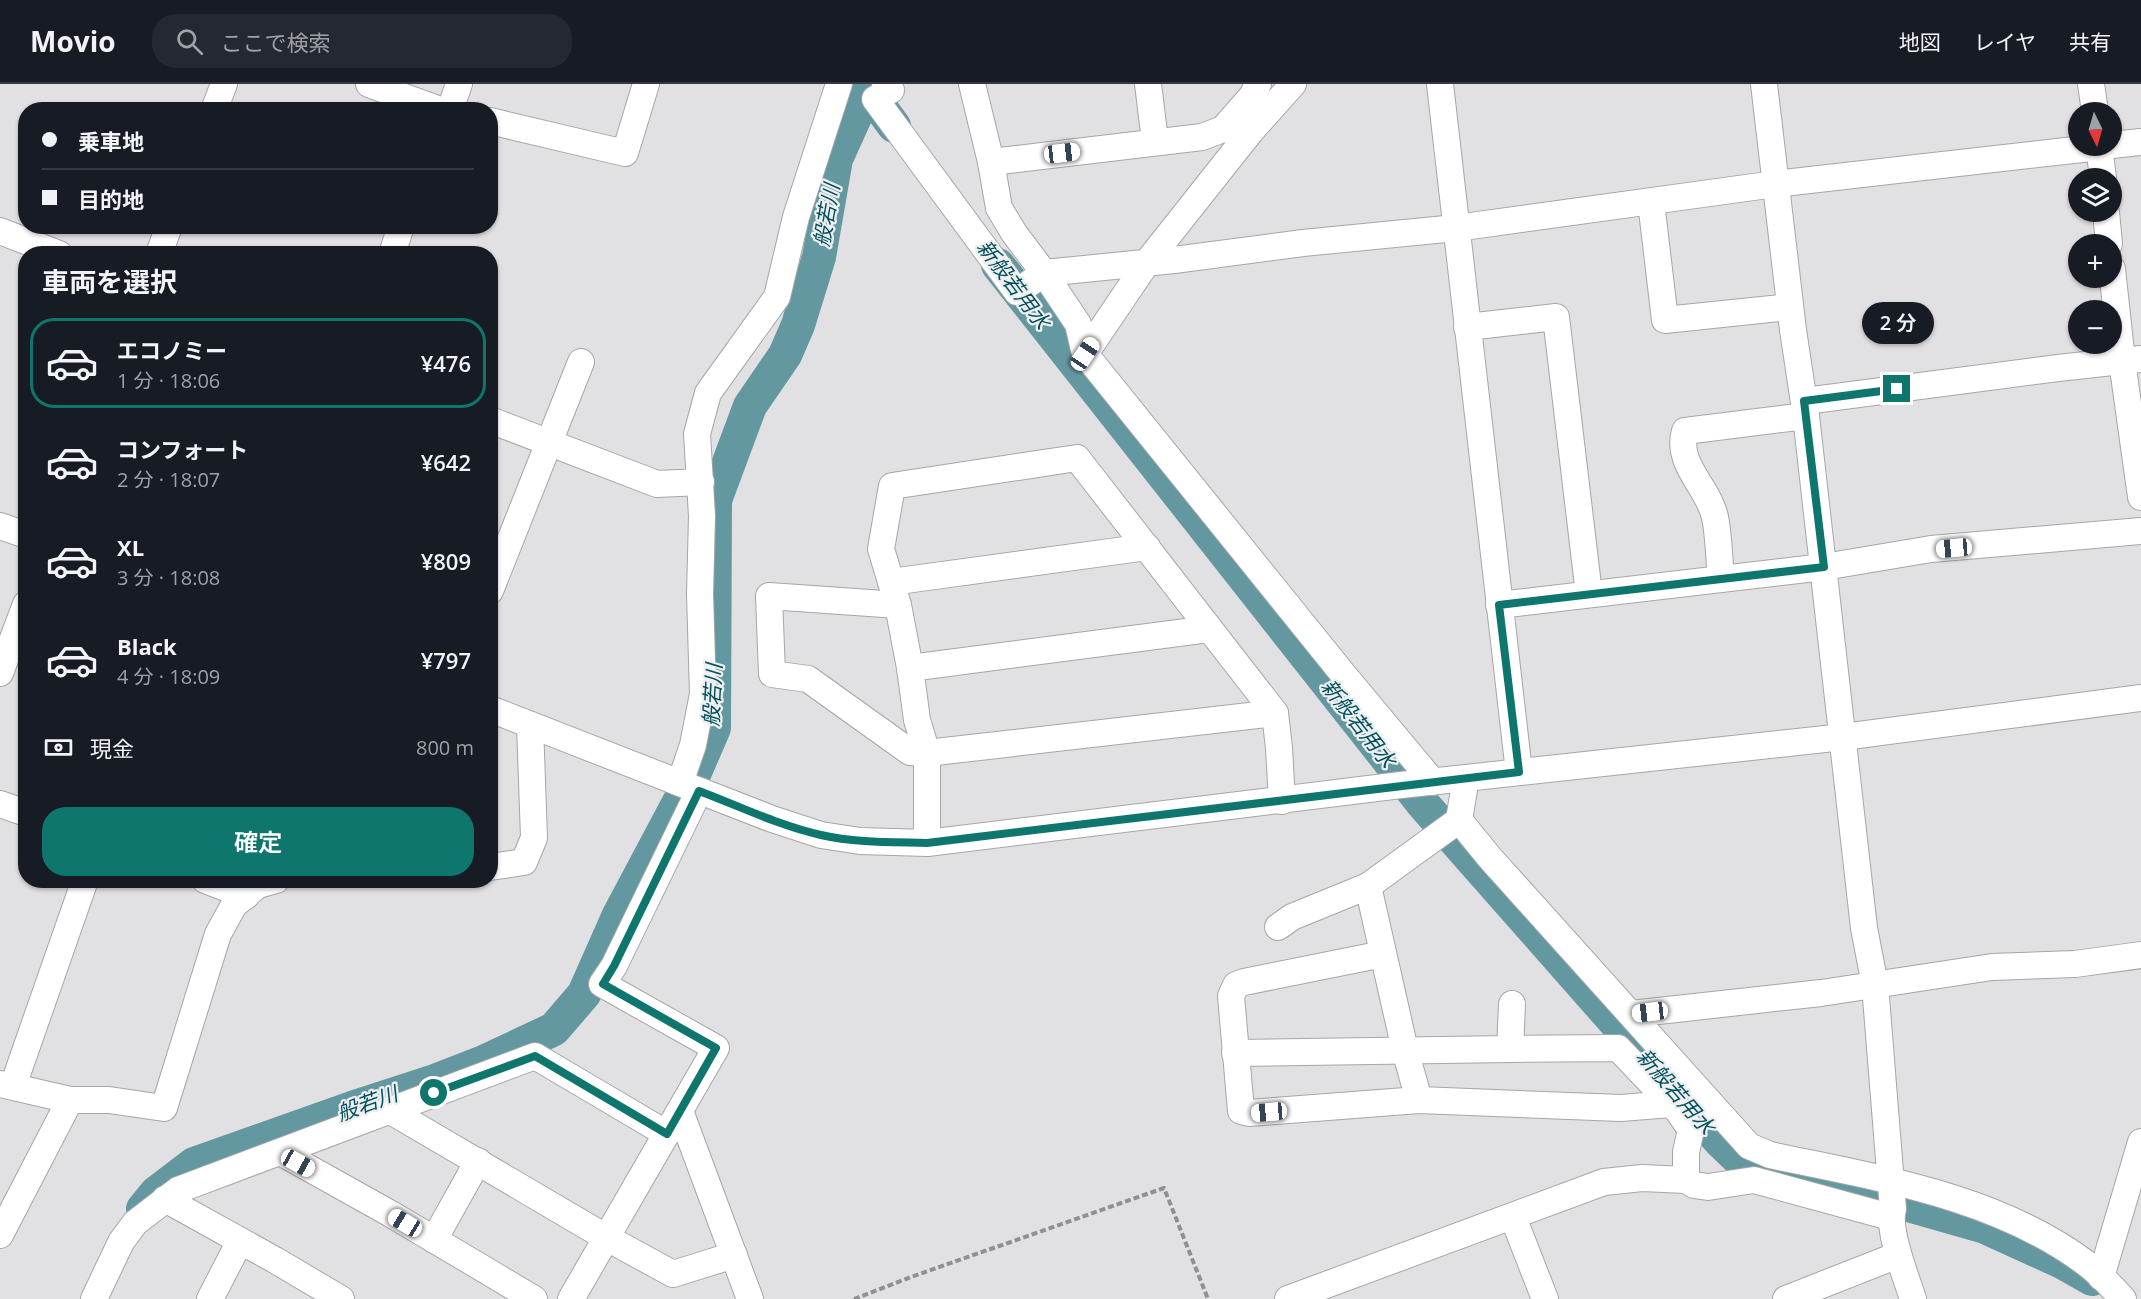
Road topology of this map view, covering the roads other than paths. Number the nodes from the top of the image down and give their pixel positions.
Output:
1 (224, 84) edge
2 (369, 84) edge
3 (459, 84) edge
4 (646, 84) edge
5 (839, 84) edge
6 (885, 84) edge
7 (972, 84) edge
8 (1148, 84) edge
9 (1258, 84) edge
10 (1293, 84) edge
11 (1440, 84) edge
12 (1764, 84) edge
13 (2091, 84) edge
14 (217, 102) edge
15 (418, 102) edge
16 (453, 102) edge
17 (2094, 102) edge
18 (498, 123) edge
19 (1155, 141) junction
20 (2141, 142) edge
21 (2122, 144) edge
22 (2068, 150) edge
23 (992, 162) junction
24 (1775, 184) junction
25 (1651, 201) junction
26 (1456, 228) junction
27 (0, 231) edge
28 (38, 246) edge
29 (1148, 261) junction
30 (1044, 273) junction
31 (2116, 288) edge
32 (1790, 307) junction
33 (1467, 327) junction
34 (1085, 354) junction
35 (2131, 360) edge
36 (581, 362) dead end
37 (1805, 408) junction
38 (498, 423) edge
39 (550, 442) junction
40 (701, 482) junction
41 (2141, 497) edge
42 (0, 526) edge
43 (2141, 531) edge
44 (18, 532) edge
45 (1148, 547) junction
46 (1824, 567) junction
47 (498, 571) edge
48 (1721, 578) junction
49 (894, 594) junction
50 (1589, 594) junction
51 (1499, 605) junction
52 (18, 625) edge
53 (1209, 629) junction
54 (910, 668) junction
55 (0, 673) edge
56 (2141, 698) edge
57 (498, 712) edge
58 (1275, 713) junction
59 (530, 725) junction
60 (1843, 737) junction
61 (927, 753) junction
62 (1519, 772) junction
63 (1466, 778) junction
64 (1419, 783) junction
65 (690, 787) junction
66 (1282, 801) junction
67 (0, 804) edge
68 (18, 810) edge
69 (1459, 820) junction
70 (927, 843) junction
71 (498, 866) edge
72 (1368, 886) junction
73 (82, 888) edge
74 (246, 888) edge
75 (1278, 927) dead end
76 (1383, 954) junction
77 (2141, 955) edge
78 (1875, 985) junction
79 (1512, 1004) dead end
80 (1631, 1014) junction
81 (1510, 1049) junction
82 (1405, 1050) junction
83 (1235, 1053) junction
84 (7, 1085) edge
85 (70, 1100) junction
86 (1419, 1100) junction
87 (1671, 1104) junction
88 (389, 1110) junction
89 (680, 1112) junction
90 (667, 1134) junction
91 (2141, 1142) edge
92 (280, 1152) junction
93 (478, 1161) junction
94 (1686, 1180) junction
95 (1891, 1182) junction
96 (165, 1199) junction
97 (1892, 1213) junction
98 (1513, 1217) junction
99 (1, 1229) edge
100 (607, 1238) junction
101 (434, 1240) junction
102 (240, 1241) junction
103 (734, 1255) junction
104 (1898, 1255) junction
105 (2101, 1277) junction
106 (94, 1299) edge
107 (210, 1299) edge
108 (341, 1299) edge
109 (534, 1299) edge
110 (571, 1299) edge
111 (750, 1299) edge
112 (1287, 1299) edge
113 (1545, 1299) edge
114 (1786, 1299) edge
115 (1913, 1299) edge
116 (2123, 1299) edge

1 - 14 street
2 - 15 street
3 - 16 street
4 - 18 street
5 - 40 street
6 - 30 street
7 - 23 street
8 - 19 street
9 - 19 street
10 - 29 street
11 - 26 street
12 - 24 street
13 - 17 street
19 - 23 street
20 - 21 street
22 - 24 street
23 - 30 street
24 - 25 street
24 - 32 street
25 - 26 street
25 - 32 street
26 - 29 street
26 - 33 street
27 - 28 street
29 - 30 street
29 - 34 street
30 - 34 street
31 - 35 street
32 - 37 street
33 - 50 street
33 - 51 street
34 - 64 street
35 - 37 street
35 - 41 street
36 - 39 street
37 - 46 street
37 - 48 street
38 - 39 street
39 - 40 street
39 - 47 street
40 - 65 street
42 - 44 street
43 - 46 street
45 - 49 street
45 - 49 street
45 - 53 street
46 - 48 street
46 - 60 street
48 - 50 street
49 - 54 street
49 - 61 street
50 - 51 street
51 - 62 street
52 - 55 street
53 - 54 street
53 - 58 street
54 - 61 street
56 - 60 street
57 - 59 street
58 - 61 street
58 - 66 street
59 - 65 street
59 - 71 street
60 - 62 street
60 - 78 street
61 - 70 street
62 - 63 street
63 - 64 street
63 - 69 street
64 - 66 street
65 - 70 street
65 - 89 street
66 - 70 street
67 - 68 street
69 - 72 street
69 - 80 street
72 - 75 street
72 - 76 street
73 - 84 street
74 - 85 street
76 - 82 street
76 - 83 street
77 - 78 street
78 - 80 street
78 - 95 street
79 - 81 street
80 - 95 street
81 - 82 street
81 - 87 street
82 - 83 street
82 - 86 street
83 - 86 street
84 - 85 street
85 - 99 street
86 - 87 street
87 - 94 street
88 - 90 street
88 - 92 street
88 - 93 street
89 - 90 street
89 - 103 street
90 - 100 street
91 - 105 street
92 - 96 street
92 - 101 street
93 - 100 street
93 - 101 street
94 - 97 street
94 - 98 street
95 - 97 street
95 - 105 street
96 - 102 street
96 - 106 street
97 - 104 street
98 - 112 street
98 - 113 street
100 - 103 street
100 - 110 street
101 - 109 street
102 - 107 street
102 - 108 street
103 - 111 street
104 - 114 street
104 - 115 street
105 - 116 street

